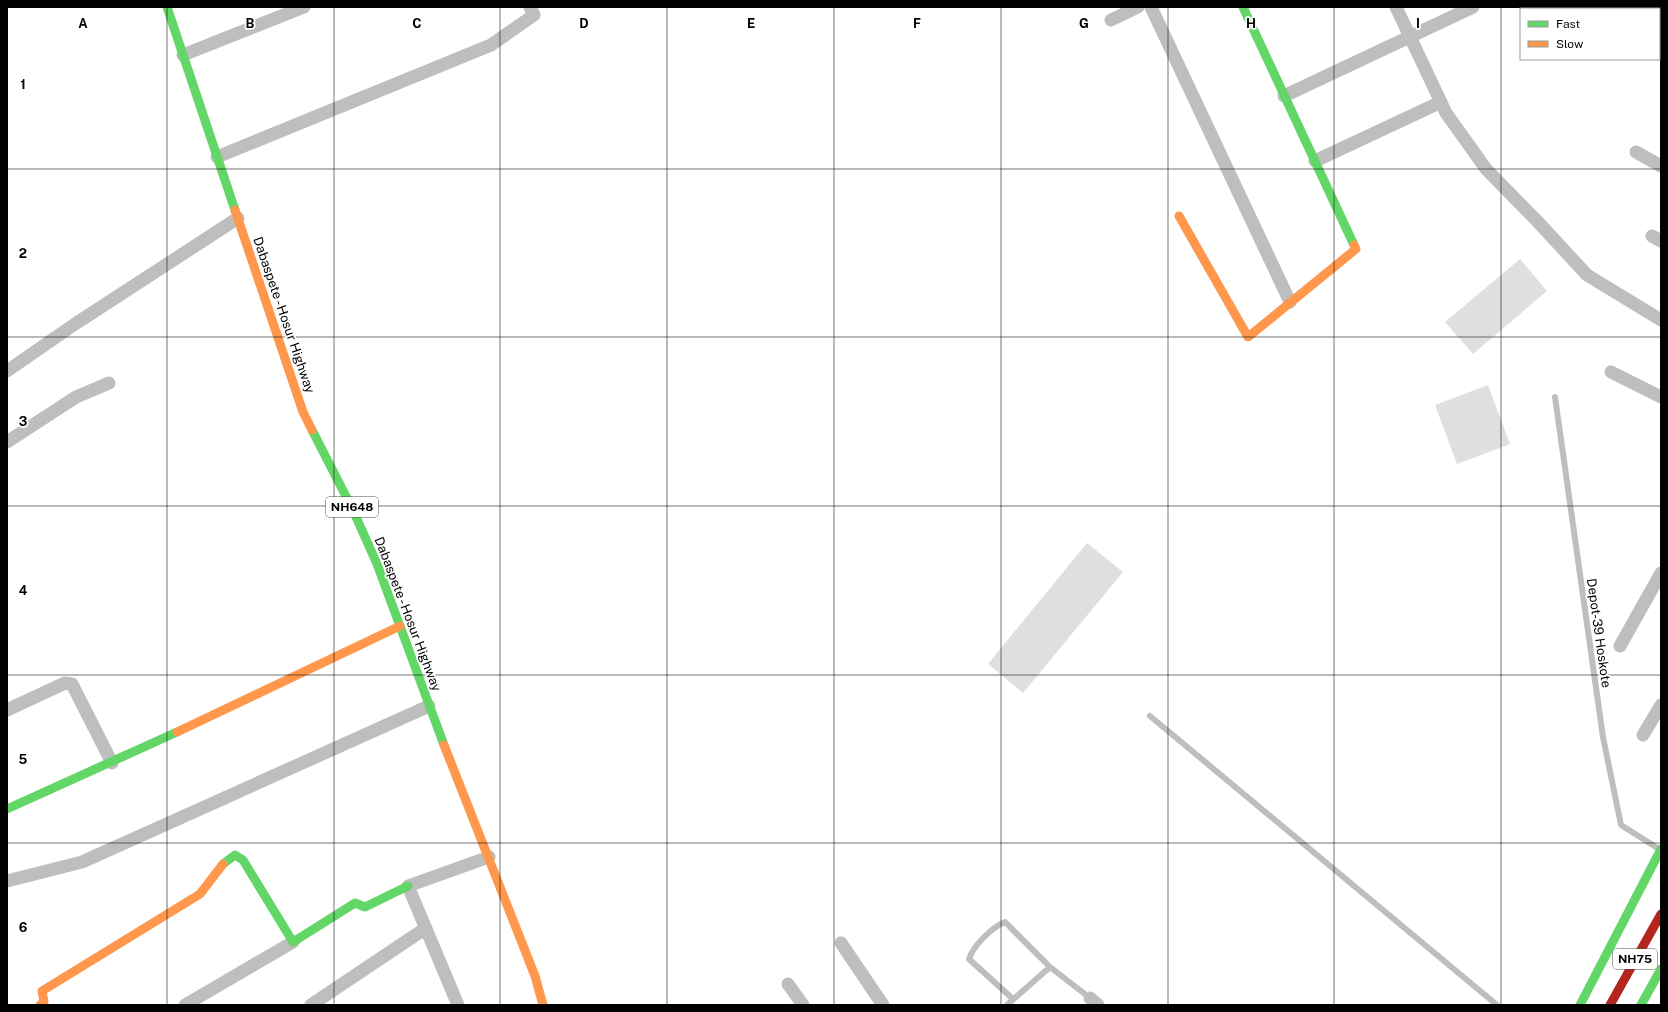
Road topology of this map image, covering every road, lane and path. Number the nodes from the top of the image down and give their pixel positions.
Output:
1 (167, 7) edge
2 (304, 7) edge
3 (530, 7) edge
4 (1138, 7) edge
5 (1151, 7) edge
6 (1243, 7) edge
7 (1396, 7) edge
8 (1473, 7) edge
9 (1111, 20) dead end
10 (1410, 37) junction
11 (183, 55) junction
12 (1284, 96) junction
13 (1441, 102) junction
14 (1636, 152) dead end
15 (217, 157) junction
16 (1315, 161) junction
17 (1661, 166) edge
18 (1179, 216) dead end
19 (238, 218) junction
20 (1290, 302) junction
21 (1661, 320) edge
22 (7, 371) edge
23 (1611, 372) dead end
24 (109, 383) dead end
25 (1555, 397) dead end
26 (1661, 397) edge
27 (7, 442) edge
28 (1661, 573) edge
29 (400, 626) junction
30 (1620, 646) dead end
31 (1661, 705) edge
32 (429, 706) junction
33 (7, 710) edge
34 (1150, 716) dead end
35 (1643, 735) dead end
36 (112, 763) junction
37 (7, 809) edge
38 (1661, 849) edge
39 (489, 857) junction
40 (7, 882) edge
41 (408, 886) junction
42 (1661, 914) edge
43 (426, 928) junction
44 (293, 942) junction
45 (841, 943) dead end
46 (1050, 967) junction
47 (1661, 969) edge
48 (788, 984) dead end
49 (1013, 999) junction
50 (1094, 1002) edge
51 (40, 1005) edge
52 (185, 1005) edge
53 (311, 1005) edge
54 (458, 1005) edge
55 (544, 1005) edge
56 (803, 1005) edge
57 (884, 1005) edge
58 (1007, 1005) edge
59 (1497, 1005) edge
60 (1580, 1005) edge
61 (1610, 1005) edge
62 (1641, 1005) edge

1 - 11 main road, Dabaspete - Hosur Highway / NH648
2 - 11 street
3 - 15 street
4 - 9 street
5 - 20 street
6 - 12 main road
7 - 10 street
8 - 10 street
10 - 12 street
10 - 13 street
11 - 15 main road, Dabaspete - Hosur Highway / NH648
12 - 16 main road
13 - 16 street
13 - 21 street
14 - 17 street
15 - 19 main road, Dabaspete - Hosur Highway / NH648
16 - 20 main road
18 - 20 main road
19 - 22 street
19 - 29 main road, Dabaspete - Hosur Highway / NH648
23 - 26 street
24 - 27 street
25 - 38 lane, Depot-39 Hoskote
28 - 30 street
29 - 32 main road, Dabaspete - Hosur Highway / NH648
29 - 36 main road
31 - 35 street
32 - 39 main road, Dabaspete - Hosur Highway / NH648
32 - 40 street
33 - 36 street
34 - 59 lane
36 - 37 main road
38 - 60 main road
39 - 41 street
39 - 55 main road, Dabaspete - Hosur Highway / NH648
41 - 43 street
41 - 44 main road
42 - 61 main road, NH75
43 - 53 street
43 - 54 street
44 - 51 main road
44 - 52 street
45 - 57 street
46 - 49 lane
46 - 49 lane
46 - 50 lane
47 - 62 main road, NH75
48 - 56 street
49 - 58 lane

